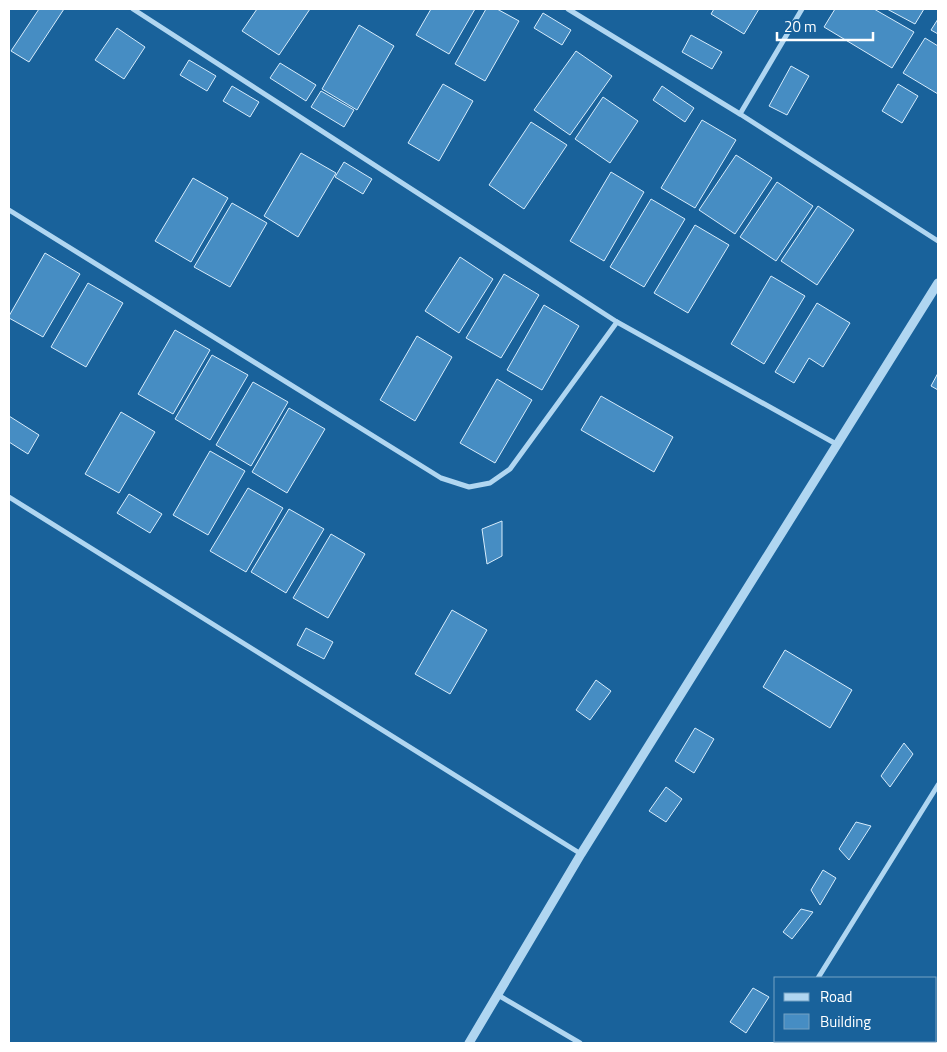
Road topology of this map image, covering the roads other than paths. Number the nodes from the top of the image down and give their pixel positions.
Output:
1 (133, 9) edge
2 (146, 9) edge
3 (568, 9) edge
4 (802, 9) edge
5 (142, 15) junction
6 (740, 114) junction
7 (9, 210) edge
8 (938, 241) edge
9 (938, 283) edge
10 (617, 322) junction
11 (838, 445) junction
12 (9, 497) edge
13 (938, 784) edge
14 (581, 854) junction
15 (819, 977) edge
16 (498, 995) junction
17 (469, 1043) edge
18 (580, 1043) edge

1 - 5 street
2 - 5 street
3 - 6 street
4 - 6 street
5 - 10 street
6 - 8 street
7 - 10 street
9 - 11 street
10 - 11 street
11 - 14 street
12 - 14 street
13 - 15 street
14 - 16 street
16 - 17 street
16 - 18 street

